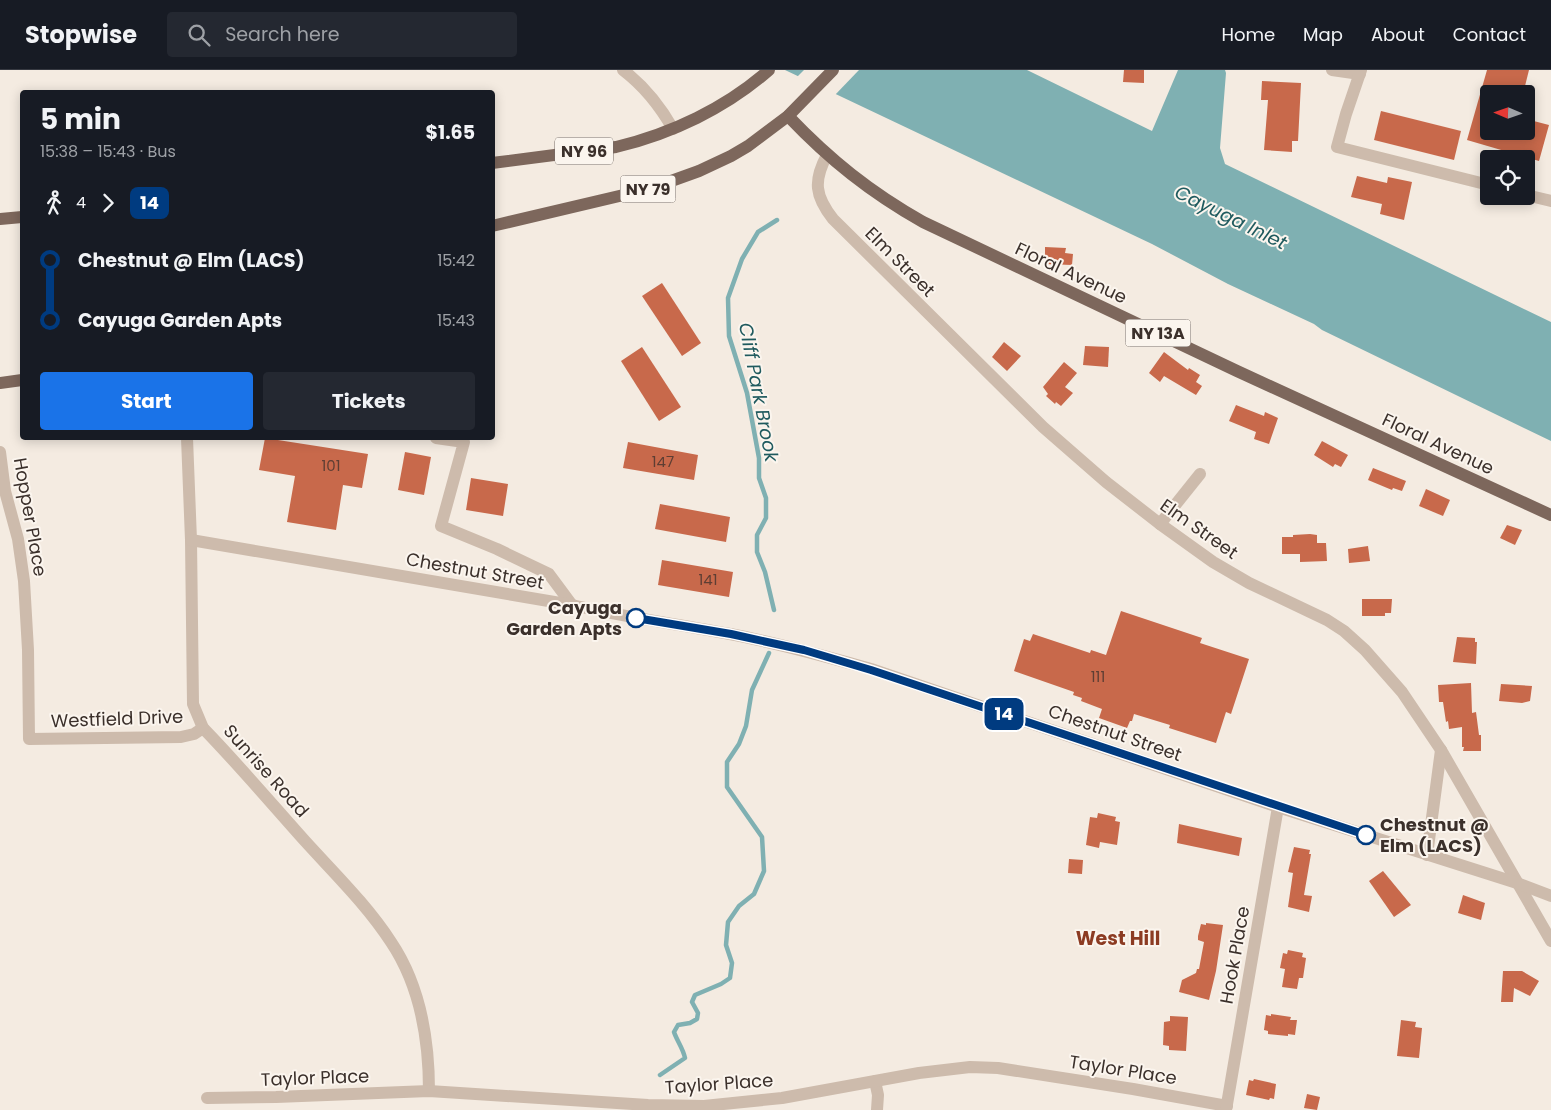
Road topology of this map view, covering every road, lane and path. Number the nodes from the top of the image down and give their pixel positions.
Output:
1 (623, 70) edge
2 (768, 70) edge
3 (833, 70) edge
4 (1332, 70) edge
5 (1361, 72) edge
6 (788, 116) junction
7 (672, 129) junction
8 (828, 155) junction
9 (495, 163) edge
10 (1480, 183) edge
11 (1535, 197) edge
12 (1551, 201) edge
13 (20, 217) edge
14 (0, 218) edge
15 (495, 225) edge
16 (20, 380) edge
17 (0, 383) edge
18 (187, 440) edge
19 (450, 440) edge
20 (0, 452) edge
21 (1200, 474) dead end
22 (1551, 515) edge
23 (1160, 524) junction
24 (191, 540) junction
25 (572, 605) junction
26 (203, 728) junction
27 (29, 739) joint
28 (1441, 750) junction
29 (1278, 807) junction
30 (1427, 855) junction
31 (1518, 883) junction
32 (1551, 896) edge
33 (1551, 941) edge
34 (875, 1081) junction
35 (429, 1091) junction
36 (207, 1098) dead end
37 (1227, 1108) edge
38 (877, 1110) edge

1 - 7 street
2 - 7 main road, NY 96
3 - 6 main road, NY 79
4 - 5 street
5 - 10 street
6 - 8 main road, Floral Avenue / NY 13A
6 - 15 main road, NY 79
7 - 9 main road, NY 96
8 - 22 main road, Floral Avenue / NY 13A
8 - 23 street, Elm Street
11 - 12 street
13 - 14 main road
16 - 17 main road
18 - 24 street, Sunrise Road
19 - 25 street
20 - 27 street, Hopper Place
21 - 23 street
23 - 28 street, Elm Street
24 - 25 street, Chestnut Street
24 - 26 street, Sunrise Road
25 - 29 street, Chestnut Street
26 - 27 street, Westfield Drive
26 - 35 street, Sunrise Road
28 - 30 street
28 - 31 street, Elm Street
29 - 30 street, Chestnut Street
29 - 37 street, Hook Place
30 - 31 street, Chestnut Street
31 - 32 street, Chestnut Street
31 - 33 street, Elm Street
34 - 35 street, Taylor Place
34 - 37 street, Taylor Place
34 - 38 street
35 - 36 street, Taylor Place

